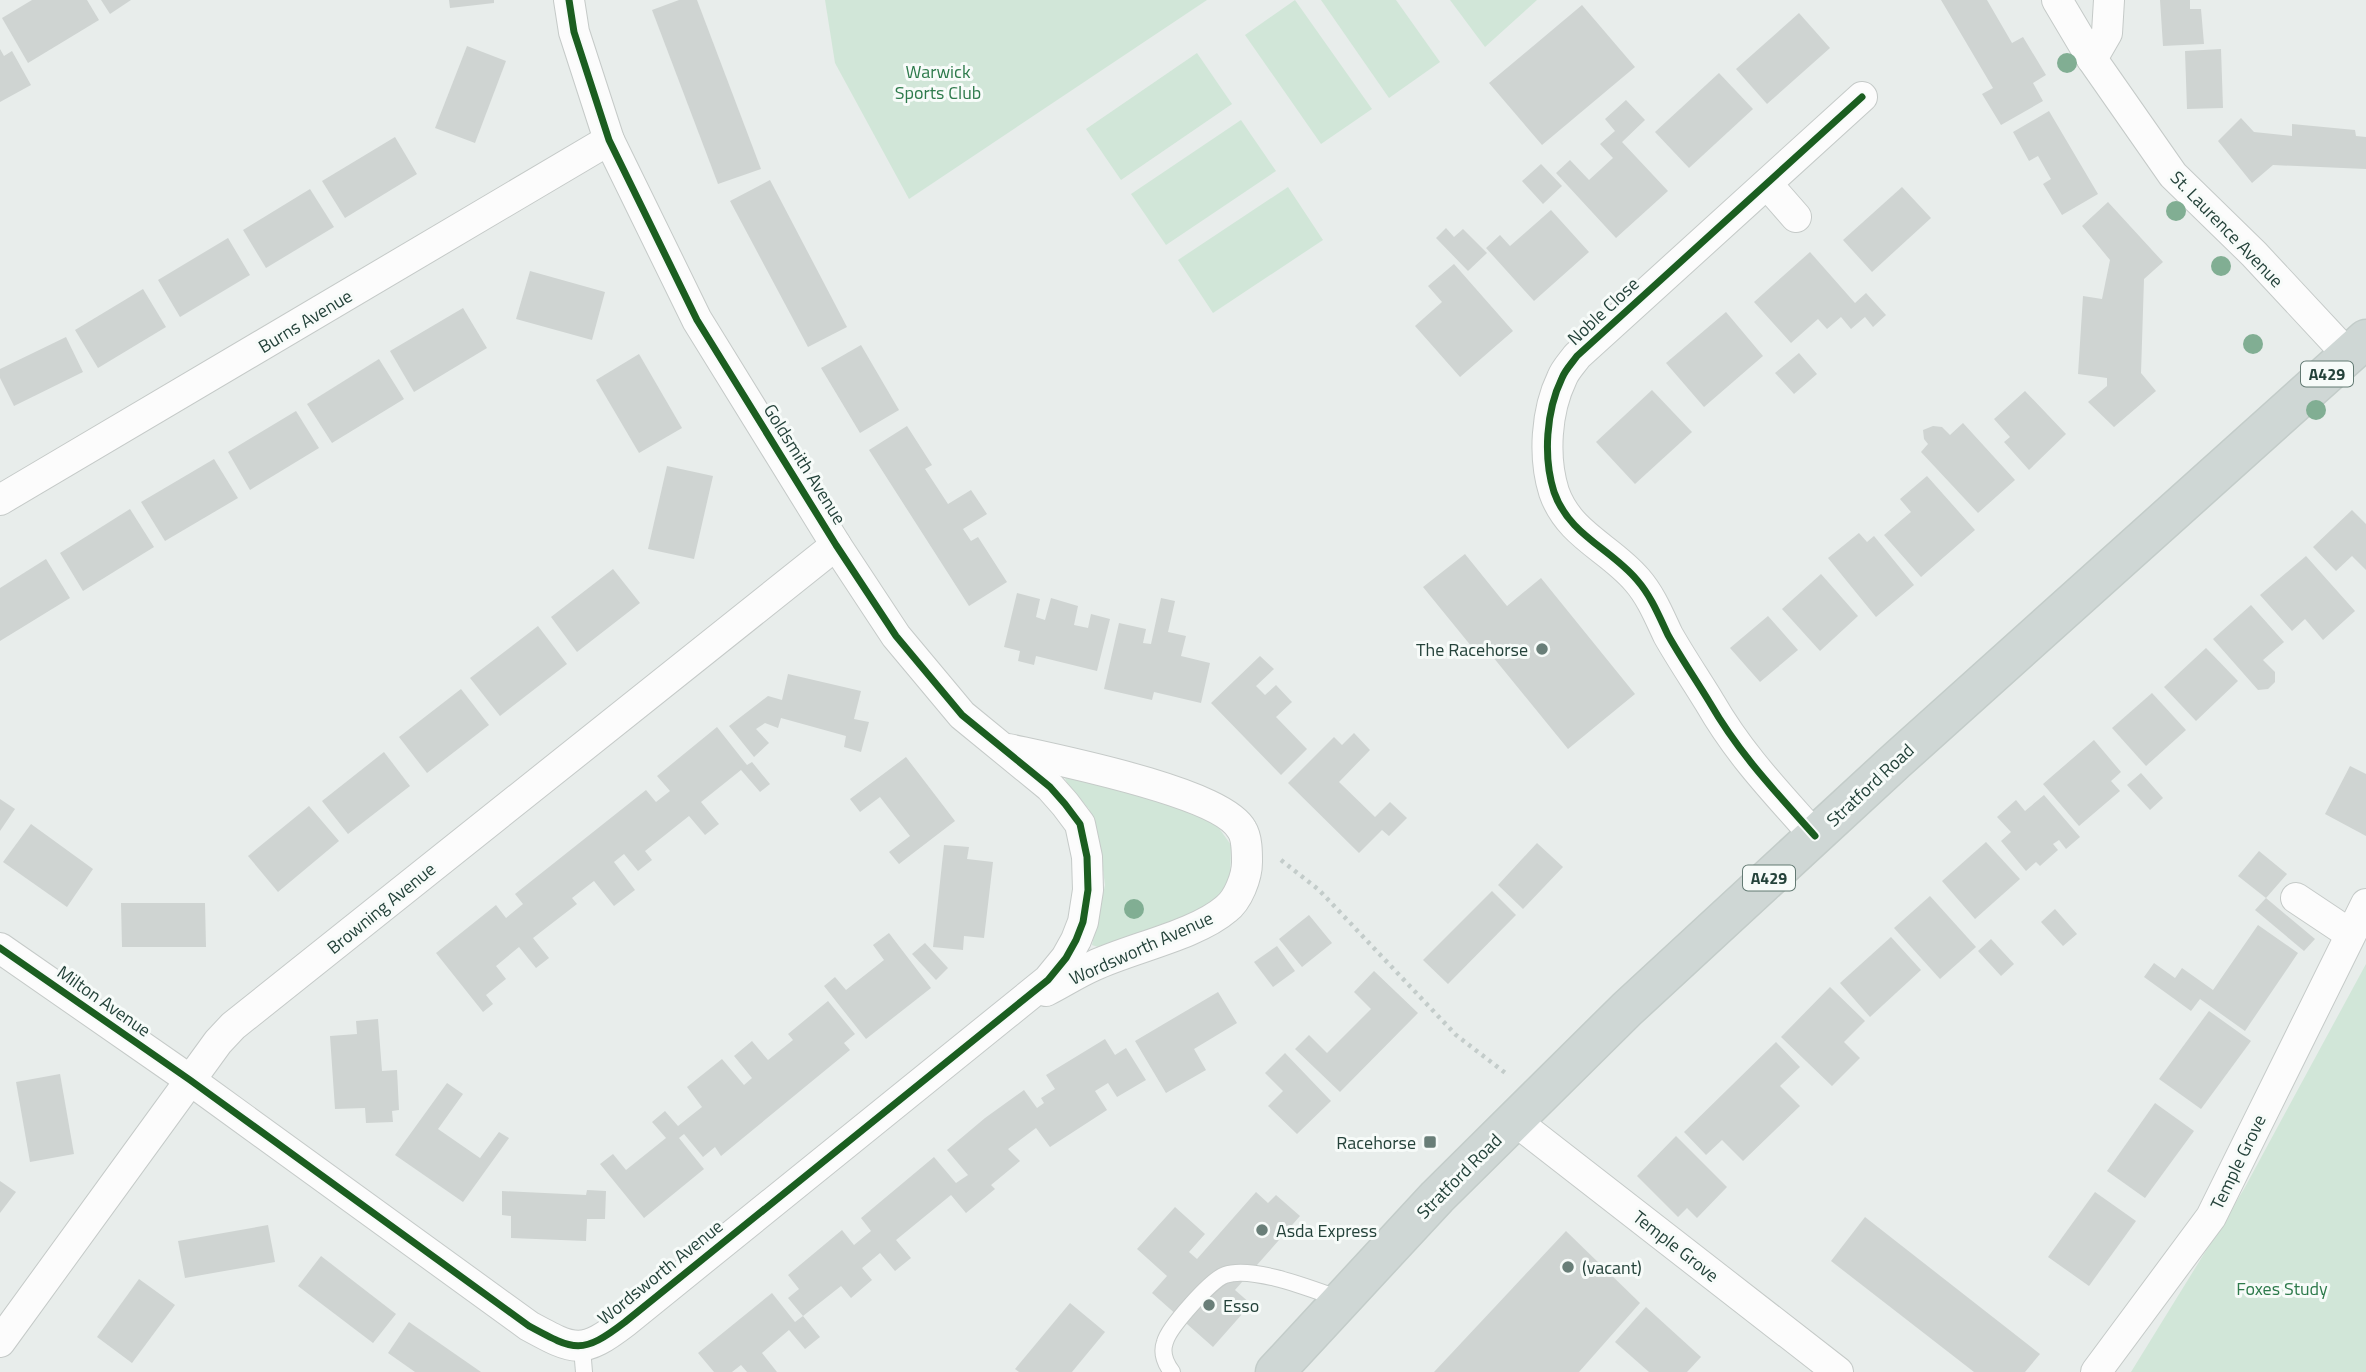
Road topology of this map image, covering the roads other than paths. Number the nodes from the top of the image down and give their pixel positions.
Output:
1 (569, 0) edge
2 (2057, 0) edge
3 (2109, 0) edge
4 (2092, 59) junction
5 (1861, 97) dead end
6 (610, 140) junction
7 (1768, 185) junction
8 (1796, 217) dead end
9 (2357, 347) edge
10 (0, 500) edge
11 (836, 545) junction
12 (1004, 748) junction
13 (1242, 829) joint
14 (1815, 836) junction
15 (1088, 890) joint
16 (2296, 898) dead end
17 (2366, 904) edge
18 (2350, 934) junction
19 (0, 948) edge
20 (1016, 1008) junction
21 (190, 1080) junction
22 (1525, 1109) junction
23 (1340, 1299) junction
24 (0, 1342) edge
25 (583, 1360) edge
26 (1172, 1372) edge
27 (1275, 1372) edge
28 (1838, 1372) edge
29 (2096, 1372) edge

1 - 6 street, Goldsmith Avenue
2 - 4 street, St. Laurence Avenue
3 - 4 street
4 - 9 street, St. Laurence Avenue
5 - 7 street, Noble Close
6 - 10 street, Burns Avenue
6 - 11 street, Goldsmith Avenue
7 - 8 street
7 - 14 street, Noble Close
9 - 14 main road, Stratford Road / A429
11 - 12 street, Goldsmith Avenue
11 - 21 street, Browning Avenue
12 - 13 street, Goldsmith Avenue
12 - 15 street, Goldsmith Avenue
13 - 20 street, Wordsworth Avenue
14 - 22 main road, Stratford Road / A429
15 - 20 street, Wordsworth Avenue
16 - 18 street
17 - 18 street, Temple Grove
18 - 29 street, Temple Grove
19 - 21 street, Milton Avenue
20 - 25 street, Wordsworth Avenue
21 - 24 street, Browning Avenue
21 - 25 street, Wordsworth Avenue
22 - 23 main road, Stratford Road / A429
22 - 28 street, Temple Grove
23 - 26 lane
23 - 27 main road, Stratford Road / A429

